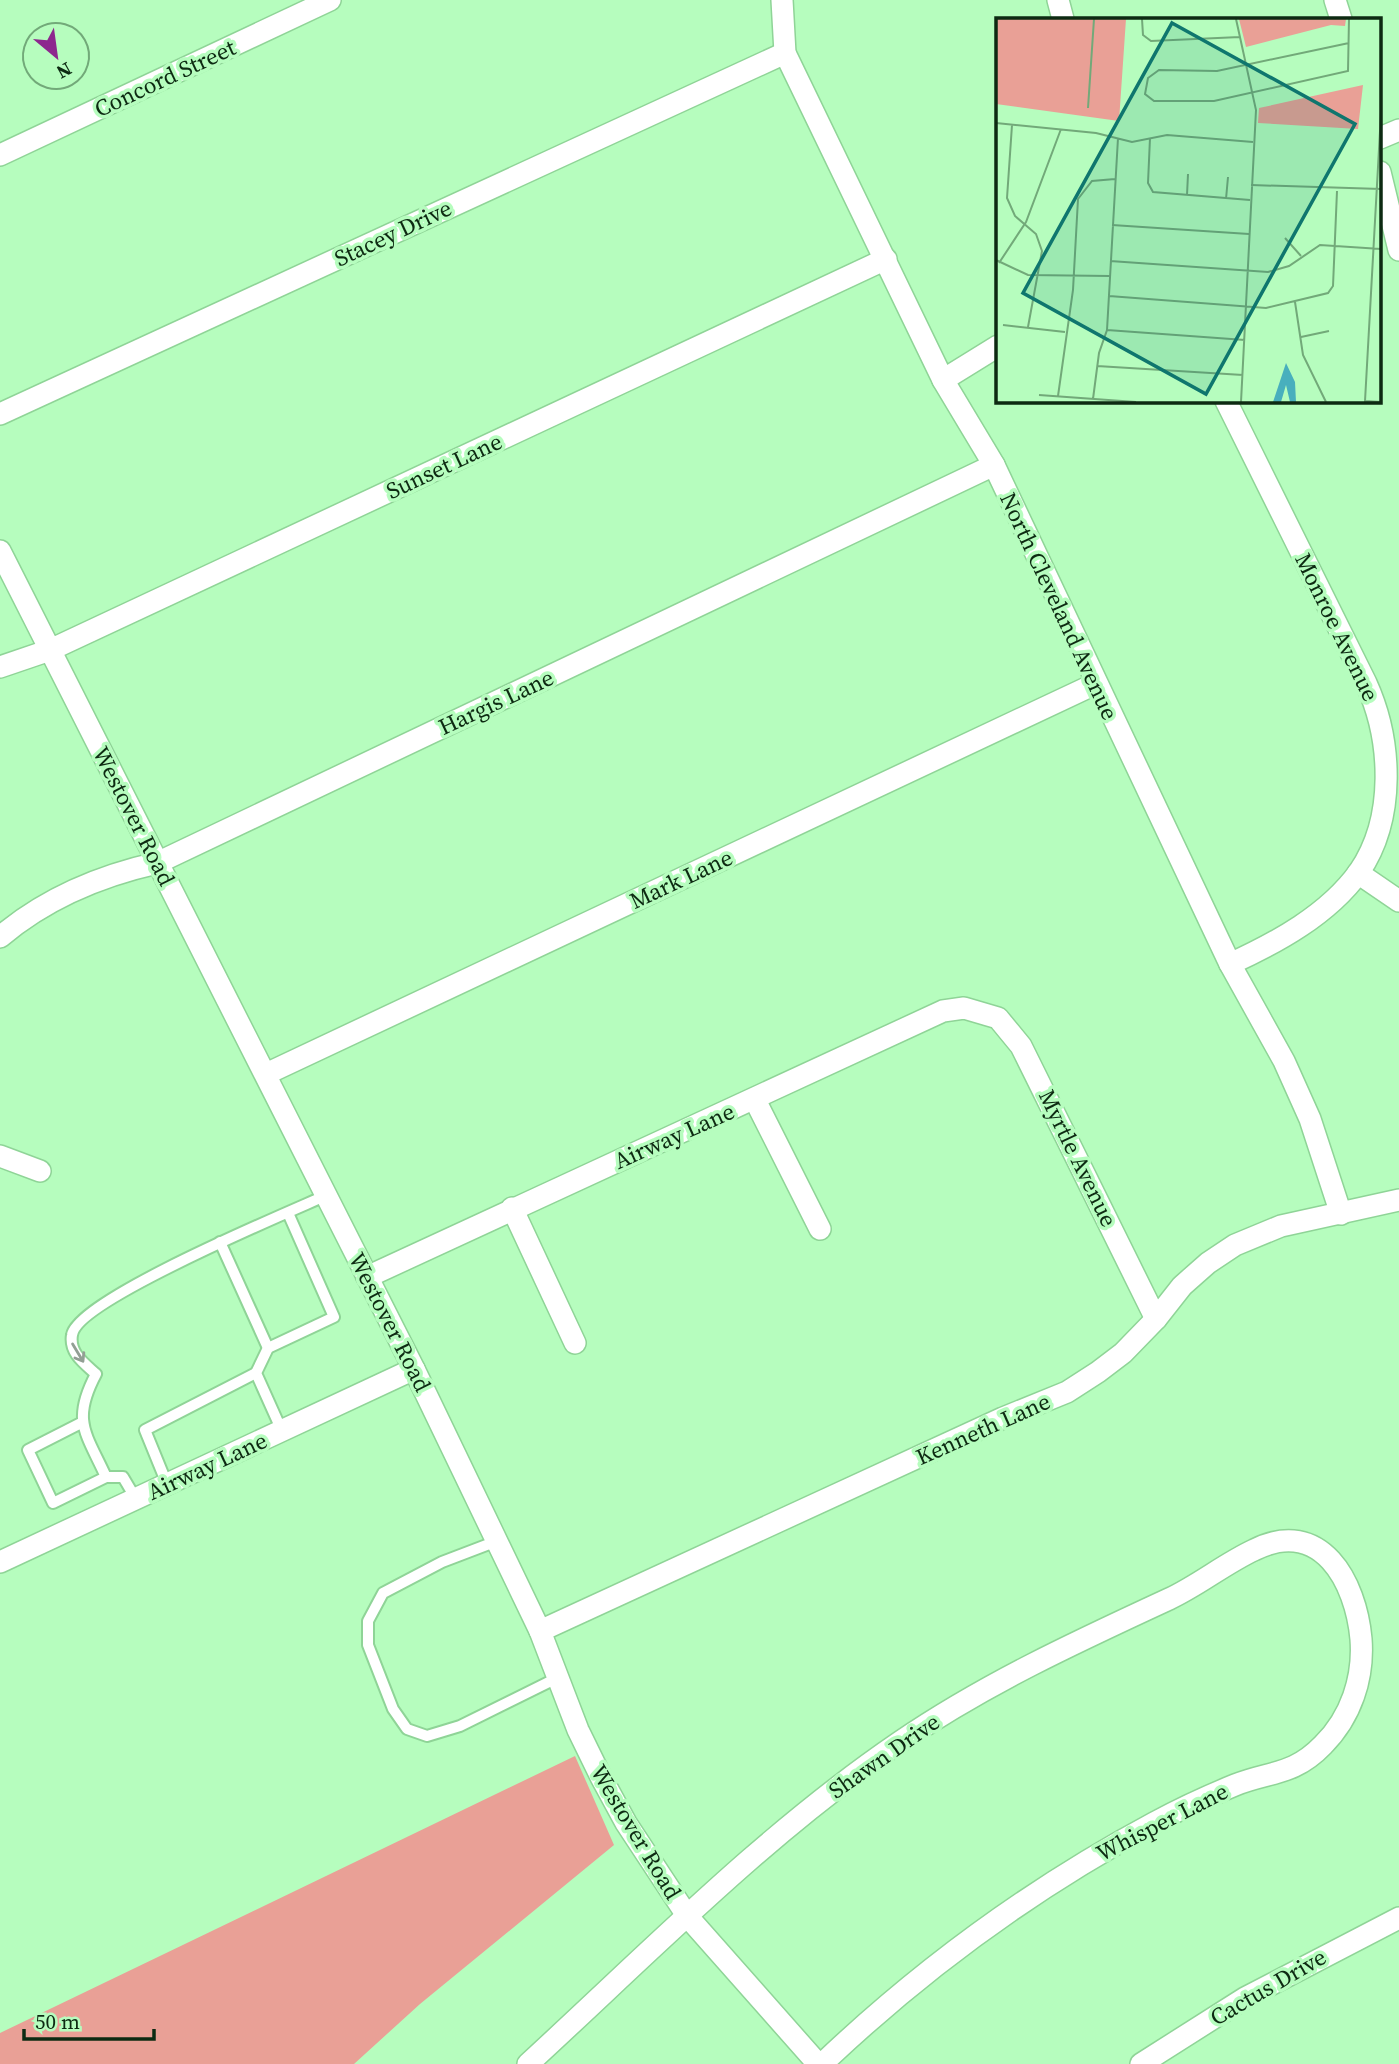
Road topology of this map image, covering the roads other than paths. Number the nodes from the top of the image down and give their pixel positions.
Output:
1 (330, 0) edge
2 (782, 0) edge
3 (1058, 0) edge
4 (1335, 0) edge
5 (1063, 18) edge
6 (1341, 18) edge
7 (785, 53) junction
8 (1399, 130) edge
9 (1382, 137) edge
10 (0, 155) edge
11 (1382, 180) edge
12 (1399, 250) edge
13 (886, 259) junction
14 (996, 347) edge
15 (943, 380) junction
16 (1226, 402) edge
17 (0, 414) edge
18 (993, 465) junction
19 (0, 551) edge
20 (50, 650) junction
21 (0, 667) edge
22 (1095, 684) junction
23 (157, 863) junction
24 (1358, 873) junction
25 (1399, 901) edge
26 (0, 937) edge
27 (1230, 964) junction
28 (983, 1011) joint
29 (266, 1074) junction
30 (755, 1100) junction
31 (0, 1156) edge
32 (40, 1171) dead end
33 (327, 1195) junction
34 (1399, 1200) edge
35 (512, 1208) junction
36 (288, 1213) junction
37 (1341, 1214) junction
38 (820, 1229) dead end
39 (220, 1242) junction
40 (367, 1277) junction
41 (1156, 1319) junction
42 (576, 1343) dead end
43 (268, 1348) junction
44 (414, 1369) junction
45 (256, 1374) junction
46 (81, 1423) junction
47 (282, 1431) junction
48 (106, 1477) junction
49 (167, 1484) junction
50 (136, 1499) junction
51 (497, 1541) junction
52 (1300, 1543) joint
53 (0, 1562) edge
54 (540, 1631) junction
55 (559, 1676) junction
56 (688, 1917) junction
57 (1399, 1918) edge
58 (528, 2064) edge
59 (820, 2064) edge
60 (1141, 2064) edge

1 - 10 street, Concord Street
2 - 7 street, North Cleveland Avenue
3 - 5 street
4 - 6 street
7 - 13 street, North Cleveland Avenue
7 - 17 street, Stacey Drive
8 - 9 street
11 - 12 street
13 - 15 street, North Cleveland Avenue
13 - 20 street, Sunset Lane
14 - 15 street
15 - 18 street, North Cleveland Avenue
16 - 24 street, Monroe Avenue
18 - 22 street, North Cleveland Avenue
18 - 23 street, Hargis Lane
19 - 20 street, Westover Road
20 - 21 street, Sunset Lane
20 - 23 street, Westover Road
22 - 27 street, North Cleveland Avenue
22 - 29 street, Mark Lane
23 - 26 street, Hargis Lane
23 - 29 street, Westover Road
24 - 25 street
24 - 27 street, Monroe Avenue
27 - 37 street, North Cleveland Avenue
28 - 30 street, Airway Lane
28 - 41 street, Myrtle Avenue
29 - 33 street, Westover Road
30 - 35 street, Airway Lane
30 - 38 street
31 - 32 street
33 - 36 lane
33 - 40 street, Westover Road
34 - 37 street, Kenneth Lane
35 - 40 street, Airway Lane
35 - 42 street
36 - 39 lane
36 - 43 lane
37 - 41 street, Kenneth Lane
39 - 43 lane
39 -> 46 lane
40 - 44 street, Westover Road
41 - 54 street, Kenneth Lane
43 - 45 lane
44 - 47 street, Airway Lane
44 - 51 street, Westover Road
45 - 47 lane
45 - 49 lane
46 - 48 lane
46 - 48 lane
47 - 49 street, Airway Lane
48 - 50 lane
49 - 50 street, Airway Lane
50 - 53 street, Airway Lane
51 - 54 street, Westover Road
51 - 55 lane
52 - 56 street, Shawn Drive
52 - 59 street, Whisper Lane
54 - 55 street, Westover Road
55 - 56 street, Westover Road
56 - 58 street, Shawn Drive
56 - 59 street, Westover Road
57 - 60 street, Cactus Drive

